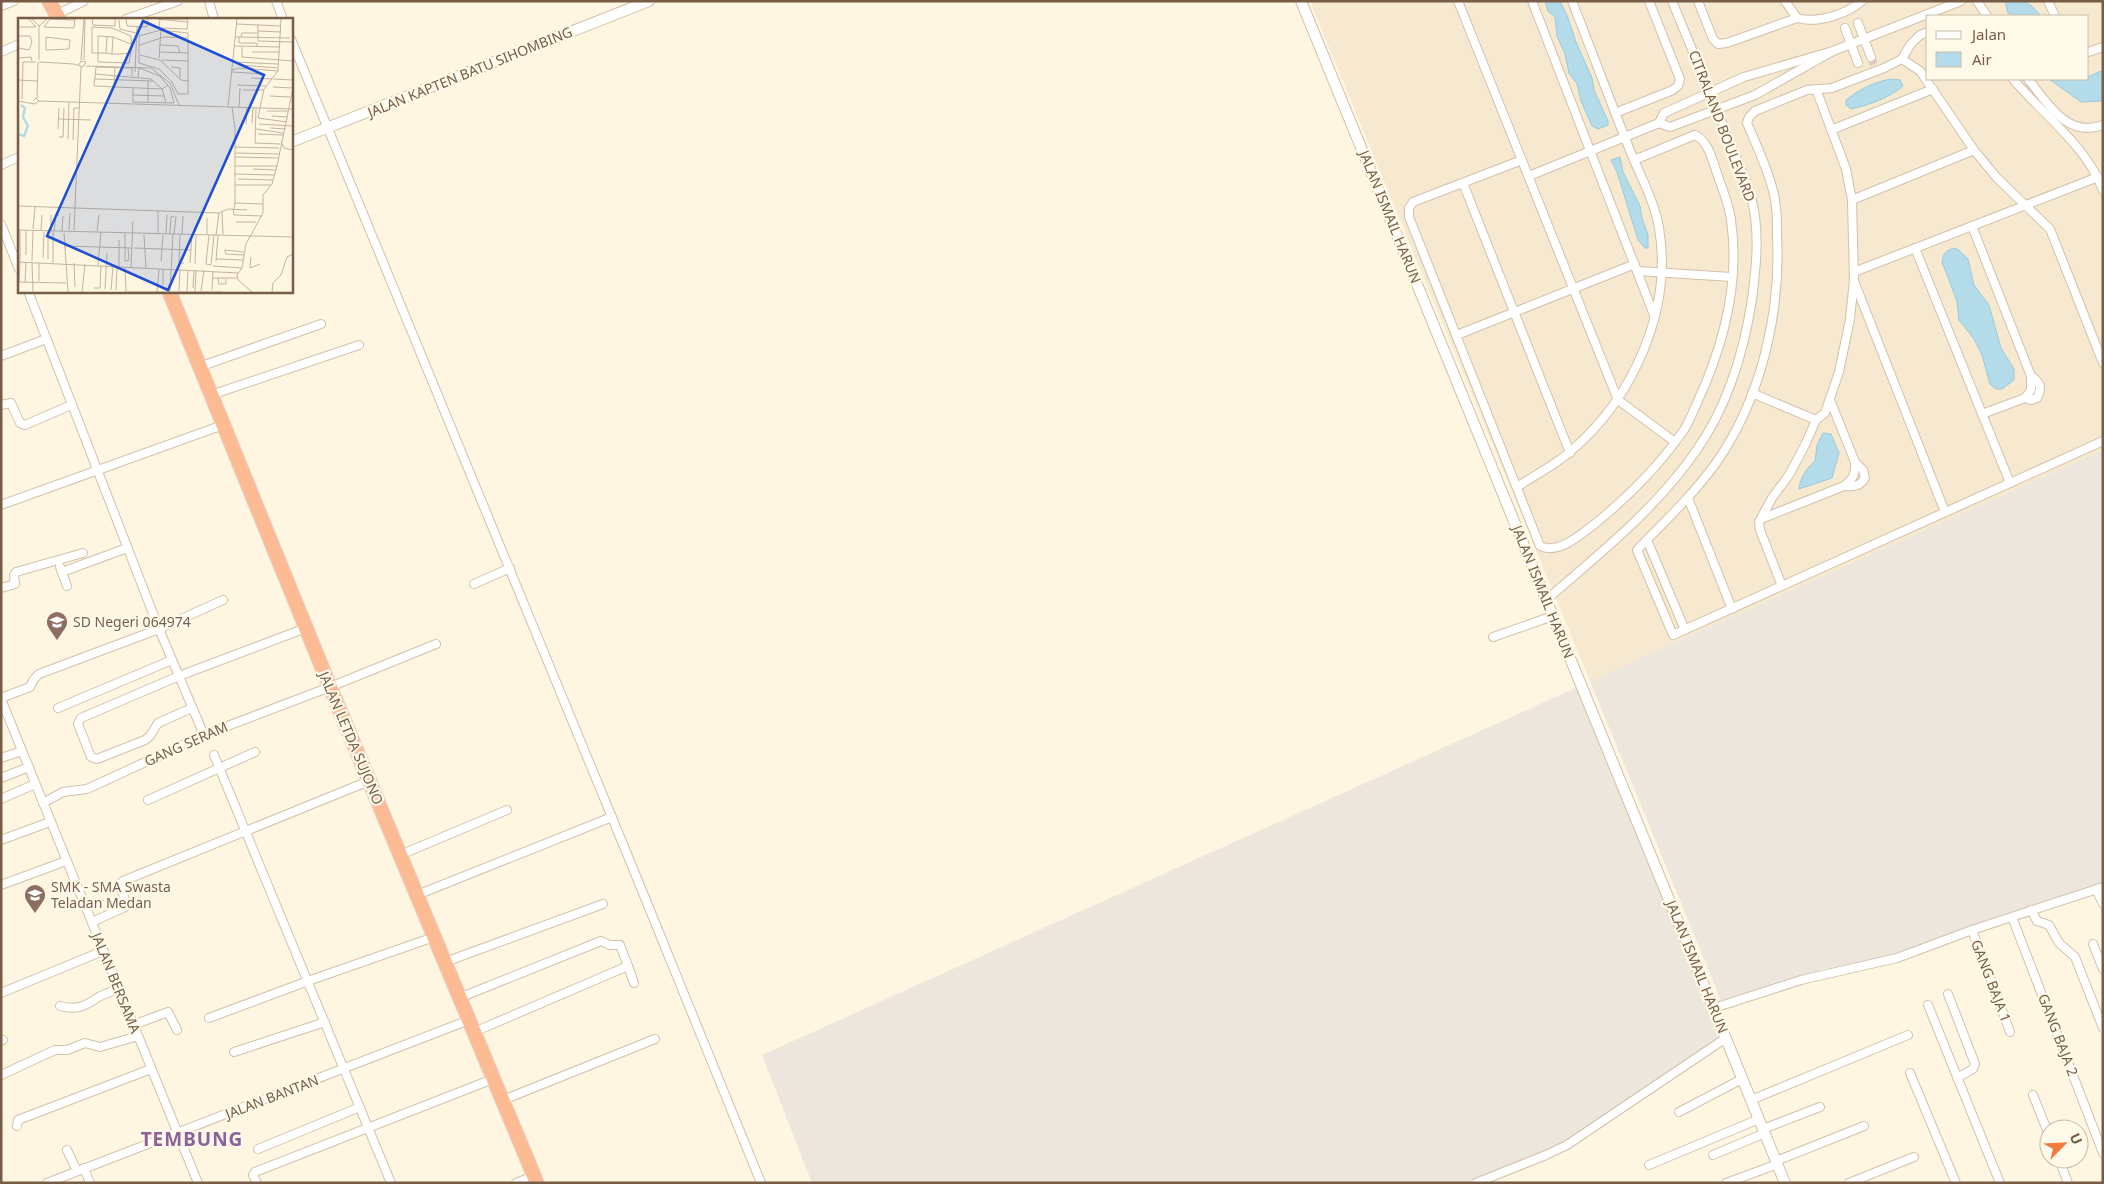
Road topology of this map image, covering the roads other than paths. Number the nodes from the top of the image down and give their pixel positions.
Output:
1 (14, 1) edge
2 (49, 1) edge
3 (84, 1) edge
4 (178, 1) edge
5 (209, 1) edge
6 (276, 1) edge
7 (649, 1) edge
8 (1301, 1) edge
9 (1532, 1) edge
10 (1572, 1) edge
11 (1649, 1) edge
12 (1672, 1) edge
13 (1698, 1) edge
14 (1862, 1) edge
15 (1961, 1) edge
16 (1977, 1) edge
17 (2048, 1) edge
18 (1461, 2) edge
19 (1789, 3) edge
20 (1, 6) edge
21 (1852, 8) junction
22 (58, 11) edge
23 (1839, 13) junction
24 (1926, 15) edge
25 (1926, 15) edge
26 (1986, 15) edge
27 (2054, 15) edge
28 (212, 16) dead end
29 (129, 18) edge
30 (283, 18) edge
31 (1797, 18) junction
32 (1926, 33) edge
33 (1864, 40) junction
34 (292, 41) edge
35 (18, 44) edge
36 (1852, 44) junction
37 (2103, 47) edge
38 (1833, 51) junction
39 (1, 52) edge
40 (2089, 52) edge
41 (1902, 59) junction
42 (1874, 64) junction
43 (1861, 69) junction
44 (2014, 80) edge
45 (2029, 80) edge
46 (1932, 89) junction
47 (1816, 90) junction
48 (1711, 93) junction
49 (1717, 108) junction
50 (1615, 113) junction
51 (1659, 123) junction
52 (2103, 125) edge
53 (327, 128) junction
54 (1831, 130) junction
55 (1625, 137) junction
56 (292, 142) edge
57 (1974, 150) junction
58 (1591, 151) junction
59 (18, 157) edge
60 (1522, 160) junction
61 (1634, 160) junction
62 (1, 165) edge
63 (1529, 176) junction
64 (2098, 177) junction
65 (1463, 183) junction
66 (2103, 190) edge
67 (1852, 200) junction
68 (2025, 205) junction
69 (1, 224) edge
70 (1972, 226) junction
71 (1915, 248) junction
72 (18, 266) edge
73 (1636, 267) junction
74 (1661, 272) junction
75 (1854, 276) junction
76 (1731, 277) junction
77 (1573, 288) junction
78 (28, 292) edge
79 (169, 292) edge
80 (1515, 311) junction
81 (1655, 316) junction
82 (321, 324) dead end
83 (1457, 335) junction
84 (46, 339) junction
85 (359, 344) dead end
86 (1, 356) edge
87 (2103, 363) edge
88 (199, 367) junction
89 (1752, 393) junction
90 (211, 395) junction
91 (1618, 400) junction
92 (1830, 400) junction
93 (1, 405) edge
94 (72, 405) junction
95 (1982, 414) junction
96 (1816, 420) junction
97 (223, 425) junction
98 (2103, 441) edge
99 (1675, 442) junction
100 (1570, 452) junction
101 (97, 472) junction
102 (2010, 483) junction
103 (1517, 487) junction
104 (1688, 498) junction
105 (1, 505) edge
106 (1945, 512) junction
107 (1761, 519) junction
108 (1647, 540) junction
109 (127, 548) junction
110 (83, 553) dead end
111 (58, 560) junction
112 (510, 568) junction
113 (62, 572) junction
114 (474, 584) dead end
115 (67, 586) dead end
116 (1782, 586) junction
117 (1, 588) edge
118 (223, 600) dead end
119 (1546, 600) junction
120 (1732, 609) junction
121 (1553, 616) junction
122 (306, 628) junction
123 (159, 629) junction
124 (1685, 630) junction
125 (1493, 637) dead end
126 (436, 644) dead end
127 (172, 660) junction
128 (179, 676) junction
129 (330, 687) junction
130 (1, 698) edge
131 (58, 708) dead end
132 (192, 708) junction
133 (204, 735) junction
134 (22, 750) junction
135 (254, 752) dead end
136 (214, 755) dead end
137 (1, 758) edge
138 (29, 767) junction
139 (218, 768) junction
140 (1, 778) edge
141 (369, 781) junction
142 (35, 784) junction
143 (1, 799) edge
144 (148, 800) dead end
145 (43, 803) junction
146 (507, 810) dead end
147 (612, 817) junction
148 (50, 822) junction
149 (246, 833) junction
150 (1, 840) edge
151 (400, 855) junction
152 (66, 861) junction
153 (1, 884) edge
154 (2100, 888) edge
155 (417, 895) junction
156 (2101, 900) edge
157 (603, 904) dead end
158 (2035, 916) junction
159 (2012, 917) junction
160 (92, 922) junction
161 (1972, 930) junction
162 (434, 936) junction
163 (2093, 944) dead end
164 (103, 951) junction
165 (445, 962) junction
166 (628, 966) junction
167 (2103, 969) edge
168 (308, 981) junction
169 (634, 983) dead end
170 (119, 988) junction
171 (1, 993) edge
172 (1948, 994) dead end
173 (460, 998) junction
174 (1928, 1005) dead end
175 (60, 1006) dead end
176 (1714, 1008) junction
177 (209, 1018) dead end
178 (325, 1022) junction
179 (133, 1025) junction
180 (472, 1026) junction
181 (2103, 1028) edge
182 (177, 1030) dead end
183 (2010, 1032) dead end
184 (1908, 1035) dead end
185 (138, 1036) junction
186 (1726, 1038) junction
187 (655, 1039) dead end
188 (234, 1052) dead end
189 (151, 1068) junction
190 (345, 1068) junction
191 (1910, 1073) dead end
192 (1, 1075) edge
193 (1742, 1078) junction
194 (1957, 1078) junction
195 (493, 1079) junction
196 (2033, 1095) dead end
197 (503, 1100) junction
198 (1751, 1100) junction
199 (1820, 1107) dead end
200 (360, 1108) junction
201 (1679, 1112) dead end
202 (2043, 1119) edge
203 (17, 1126) dead end
204 (1864, 1126) dead end
205 (1762, 1127) junction
206 (369, 1128) junction
207 (178, 1134) junction
208 (258, 1149) dead end
209 (67, 1150) dead end
210 (2103, 1153) edge
211 (1713, 1155) dead end
212 (1914, 1157) dead end
213 (1777, 1163) junction
214 (1649, 1165) dead end
215 (80, 1169) junction
216 (2063, 1169) edge
217 (536, 1179) edge
218 (47, 1183) edge
219 (90, 1183) edge
220 (198, 1183) edge
221 (257, 1183) edge
222 (391, 1183) edge
223 (516, 1183) edge
224 (760, 1183) edge
225 (1476, 1183) edge
226 (1726, 1183) edge
227 (1785, 1183) edge
228 (1849, 1183) edge
229 (1956, 1183) edge
230 (2000, 1183) edge
231 (2068, 1183) edge

1 - 20 street
2 - 22 highway
3 - 22 street
4 - 29 street
5 - 28 street
6 - 30 street
7 - 53 street, JALAN KAPTEN BATU SIHOMBING
8 - 119 street, JALAN ISMAIL HARUN
9 - 58 street
10 - 50 street
11 - 50 street
12 - 48 street, CITRALAND BOULEVARD
13 - 31 street
14 - 21 street
15 - 25 street
16 - 26 street
17 - 27 street
18 - 60 street
19 - 31 street
21 - 23 street
21 - 33 street
23 - 31 street
23 - 36 street
24 - 33 street
32 - 41 street
33 - 36 street
33 - 42 street
34 - 53 street
35 - 39 street
36 - 38 street
36 - 43 street
37 - 40 street
38 - 48 street
38 - 49 street
41 - 42 street
41 - 46 street
42 - 43 street
43 - 47 street
44 - 64 street
45 - 52 street
46 - 54 street
46 - 57 street
47 - 54 street
47 - 89 street
48 - 49 street, CITRALAND BOULEVARD
48 - 51 street
49 - 51 street
49 - 119 street, CITRALAND BOULEVARD
50 - 55 street
51 - 55 street
53 - 56 street, JALAN KAPTEN BATU SIHOMBING
53 - 112 street
54 - 67 street
55 - 58 street
55 - 61 street
57 - 67 street
57 - 68 street
58 - 63 street
58 - 73 street
59 - 62 street
60 - 63 street
60 - 65 street
61 - 74 street
61 - 76 street
63 - 77 street
64 - 66 street
64 - 68 street
65 - 80 street
65 - 83 street
67 - 75 street
68 - 70 street
68 - 87 street
69 - 72 street
70 - 71 street
70 - 95 street
71 - 75 street
71 - 95 street
73 - 74 street
73 - 77 street
73 - 81 street
74 - 76 street
74 - 81 street
75 - 92 street
75 - 106 street
76 - 99 street
77 - 80 street
77 - 91 street
78 - 84 street
79 - 88 highway, JALAN LETDA SUJONO
80 - 83 street
80 - 100 street
81 - 91 street
82 - 88 street
83 - 103 street
84 - 86 street
84 - 94 street
85 - 90 street
88 - 90 highway, JALAN LETDA SUJONO
89 - 96 street
89 - 104 street
90 - 97 highway, JALAN LETDA SUJONO
91 - 99 street
91 - 100 street
92 - 96 street
92 - 107 street
93 - 94 street
94 - 101 street
95 - 102 street
96 - 107 street
97 - 101 street
97 - 122 highway, JALAN LETDA SUJONO
98 - 102 street
99 - 103 street
100 - 103 street
101 - 105 street
101 - 109 street
102 - 106 street
104 - 108 street
104 - 120 street
106 - 116 street
107 - 116 street
108 - 124 street
108 - 124 street
109 - 113 street
109 - 123 street
110 - 111 street
111 - 113 street
111 - 117 street
112 - 114 street
112 - 147 street
113 - 115 street
116 - 120 street
118 - 123 street
119 - 121 street, JALAN ISMAIL HARUN
120 - 124 street
121 - 125 street
121 - 176 street, JALAN ISMAIL HARUN
122 - 128 street
122 - 129 highway, JALAN LETDA SUJONO
123 - 127 street
123 - 130 street
126 - 129 street, GANG SERAM
127 - 128 street
127 - 131 street
128 - 132 street
128 - 132 street
129 - 133 street, GANG SERAM
129 - 141 highway, JALAN LETDA SUJONO
130 - 134 street, JALAN BERSAMA
132 - 133 street
133 - 145 street, GANG SERAM
134 - 137 street
134 - 138 street, JALAN BERSAMA
135 - 139 street
136 - 139 street
138 - 140 street
138 - 142 street, JALAN BERSAMA
139 - 144 street
139 - 149 street
141 - 149 street
141 - 151 highway, JALAN LETDA SUJONO
142 - 143 street
142 - 145 street, JALAN BERSAMA
145 - 148 street, JALAN BERSAMA
146 - 151 street
147 - 155 street
147 - 224 street
148 - 150 street
148 - 152 street, JALAN BERSAMA
149 - 160 street
149 - 168 street
151 - 155 highway, JALAN LETDA SUJONO
152 - 153 street
152 - 160 street, JALAN BERSAMA
154 - 156 street
154 - 158 street
155 - 162 highway, JALAN LETDA SUJONO
157 - 165 street
158 - 159 street
158 - 181 street
159 - 161 street
159 - 210 street, GANG BAJA 2
160 - 164 street, JALAN BERSAMA
161 - 176 street
161 - 183 street, GANG BAJA 1
162 - 165 highway, JALAN LETDA SUJONO
162 - 168 street
163 - 167 street
164 - 170 street, JALAN BERSAMA
164 - 171 street
165 - 173 highway, JALAN LETDA SUJONO
166 - 169 street
166 - 173 street
166 - 180 street, JALAN BANTAN
168 - 177 street
168 - 178 street
170 - 175 street
170 - 179 street, JALAN BERSAMA
172 - 194 street
173 - 180 highway, JALAN LETDA SUJONO
174 - 194 street
176 - 186 street, JALAN ISMAIL HARUN
178 - 188 street
178 - 190 street
179 - 182 street
179 - 185 street, JALAN BERSAMA
180 - 190 street, JALAN BANTAN
180 - 195 highway, JALAN LETDA SUJONO
184 - 198 street
185 - 189 street, JALAN BERSAMA
185 - 192 street
186 - 193 street, JALAN ISMAIL HARUN
186 - 225 street
187 - 197 street
189 - 203 street
189 - 207 street, JALAN BERSAMA
190 - 200 street
190 - 207 street, JALAN BANTAN
191 - 229 street
193 - 198 street, JALAN ISMAIL HARUN
193 - 201 street
194 - 230 street
195 - 197 highway, JALAN LETDA SUJONO
195 - 206 street
196 - 202 street
197 - 217 highway, JALAN LETDA SUJONO
198 - 205 street, JALAN ISMAIL HARUN
199 - 205 street
200 - 206 street
200 - 208 street
204 - 213 street
205 - 211 street
205 - 213 street, JALAN ISMAIL HARUN
205 - 214 street
206 - 221 street
206 - 222 street
207 - 215 street, JALAN BANTAN
207 - 220 street, JALAN BERSAMA
209 - 215 street
212 - 228 street
213 - 226 street
213 - 227 street, JALAN ISMAIL HARUN
215 - 218 street, JALAN BANTAN
215 - 219 street
216 - 231 street
217 - 223 street

